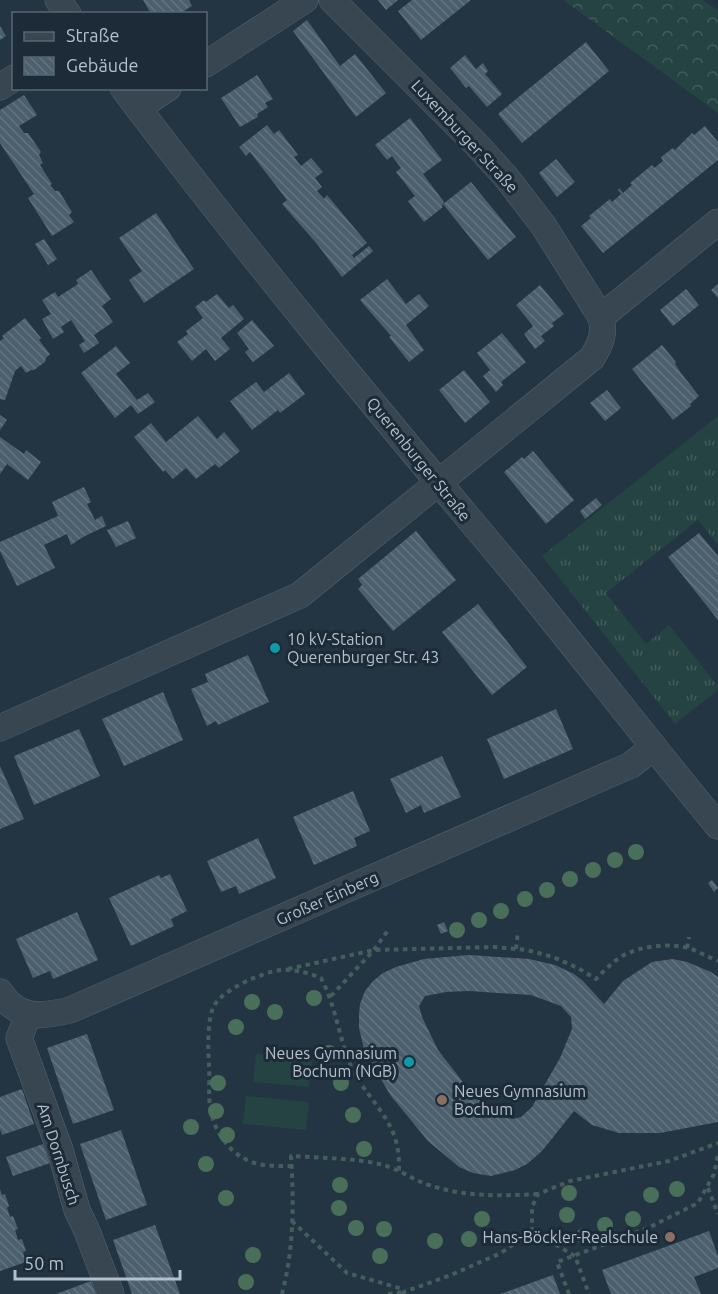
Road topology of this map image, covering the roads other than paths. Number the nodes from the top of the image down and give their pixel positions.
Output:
1 (304, 0) edge
2 (332, 0) edge
3 (207, 63) edge
4 (160, 90) edge
5 (130, 98) edge
6 (718, 222) edge
7 (601, 317) junction
8 (437, 483) junction
9 (0, 728) edge
10 (654, 747) junction
11 (718, 826) edge
12 (0, 992) edge
13 (28, 1014) junction
14 (111, 1294) edge

1 - 3 street
2 - 7 street, Luxemburger Straße
4 - 5 street
5 - 8 street, Querenburger Straße
6 - 7 street
7 - 8 street
8 - 9 street
8 - 10 street, Querenburger Straße
10 - 11 street, Querenburger Straße
10 - 13 street, Großer Einberg
12 - 13 street
13 - 14 street, Am Dornbusch

